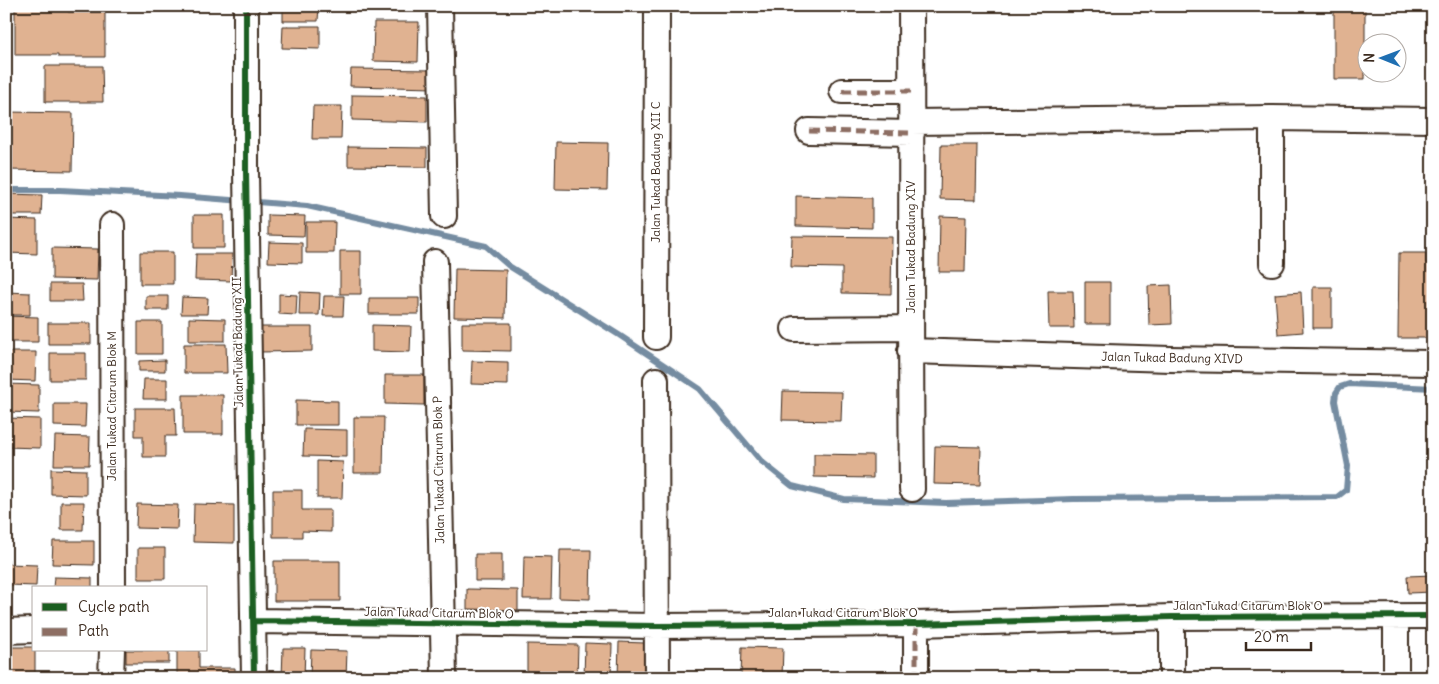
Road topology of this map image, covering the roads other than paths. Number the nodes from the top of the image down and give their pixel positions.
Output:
1 (246, 6) edge
2 (440, 6) edge
3 (657, 6) edge
4 (911, 6) edge
5 (842, 91) dead end
6 (911, 91) junction
7 (1272, 118) junction
8 (1433, 120) edge
9 (912, 128) junction
10 (809, 131) dead end
11 (444, 216) dead end
12 (112, 224) dead end
13 (435, 262) dead end
14 (1272, 263) dead end
15 (911, 328) junction
16 (794, 329) dead end
17 (656, 338) dead end
18 (910, 351) junction
19 (1433, 363) edge
20 (656, 380) dead end
21 (912, 489) dead end
22 (113, 586) edge
23 (1396, 616) junction
24 (1433, 616) edge
25 (1172, 617) junction
26 (254, 621) junction
27 (442, 624) junction
28 (916, 624) junction
29 (657, 626) junction
30 (32, 630) edge
31 (6, 631) edge
32 (112, 652) edge
33 (111, 678) edge
34 (254, 678) edge
35 (444, 678) edge
36 (657, 678) edge
37 (916, 678) edge
38 (1172, 678) edge
39 (1396, 678) edge

1 - 26 street, Jalan Tukad Badung XII
2 - 11 street
3 - 17 street, Jalan Tukad Badung XII C
4 - 6 street, Jalan Tukad Badung XIV
5 - 6 street
6 - 9 street, Jalan Tukad Badung XIV
7 - 8 street
7 - 9 street
7 - 14 street
9 - 10 street
9 - 15 street, Jalan Tukad Badung XIV
12 - 22 street, Jalan Tukad Citarum Blok M
13 - 27 street, Jalan Tukad Citarum Blok P
15 - 16 street
15 - 18 street, Jalan Tukad Badung XIV
18 - 19 street, Jalan Tukad Badung XIVD
18 - 21 street, Jalan Tukad Badung XIV
20 - 29 street
23 - 24 street, Jalan Tukad Citarum Blok O
23 - 25 street, Jalan Tukad Citarum Blok O
23 - 39 street
25 - 28 street, Jalan Tukad Citarum Blok O
25 - 38 street
26 - 27 street, Jalan Tukad Citarum Blok O
26 - 34 street, Jalan Tukad Badung XII
27 - 29 street, Jalan Tukad Citarum Blok O
27 - 35 street, Jalan Tukad Citarum Blok P
28 - 29 street, Jalan Tukad Citarum Blok O
28 - 37 street
29 - 36 street
30 - 31 street
32 - 33 street

